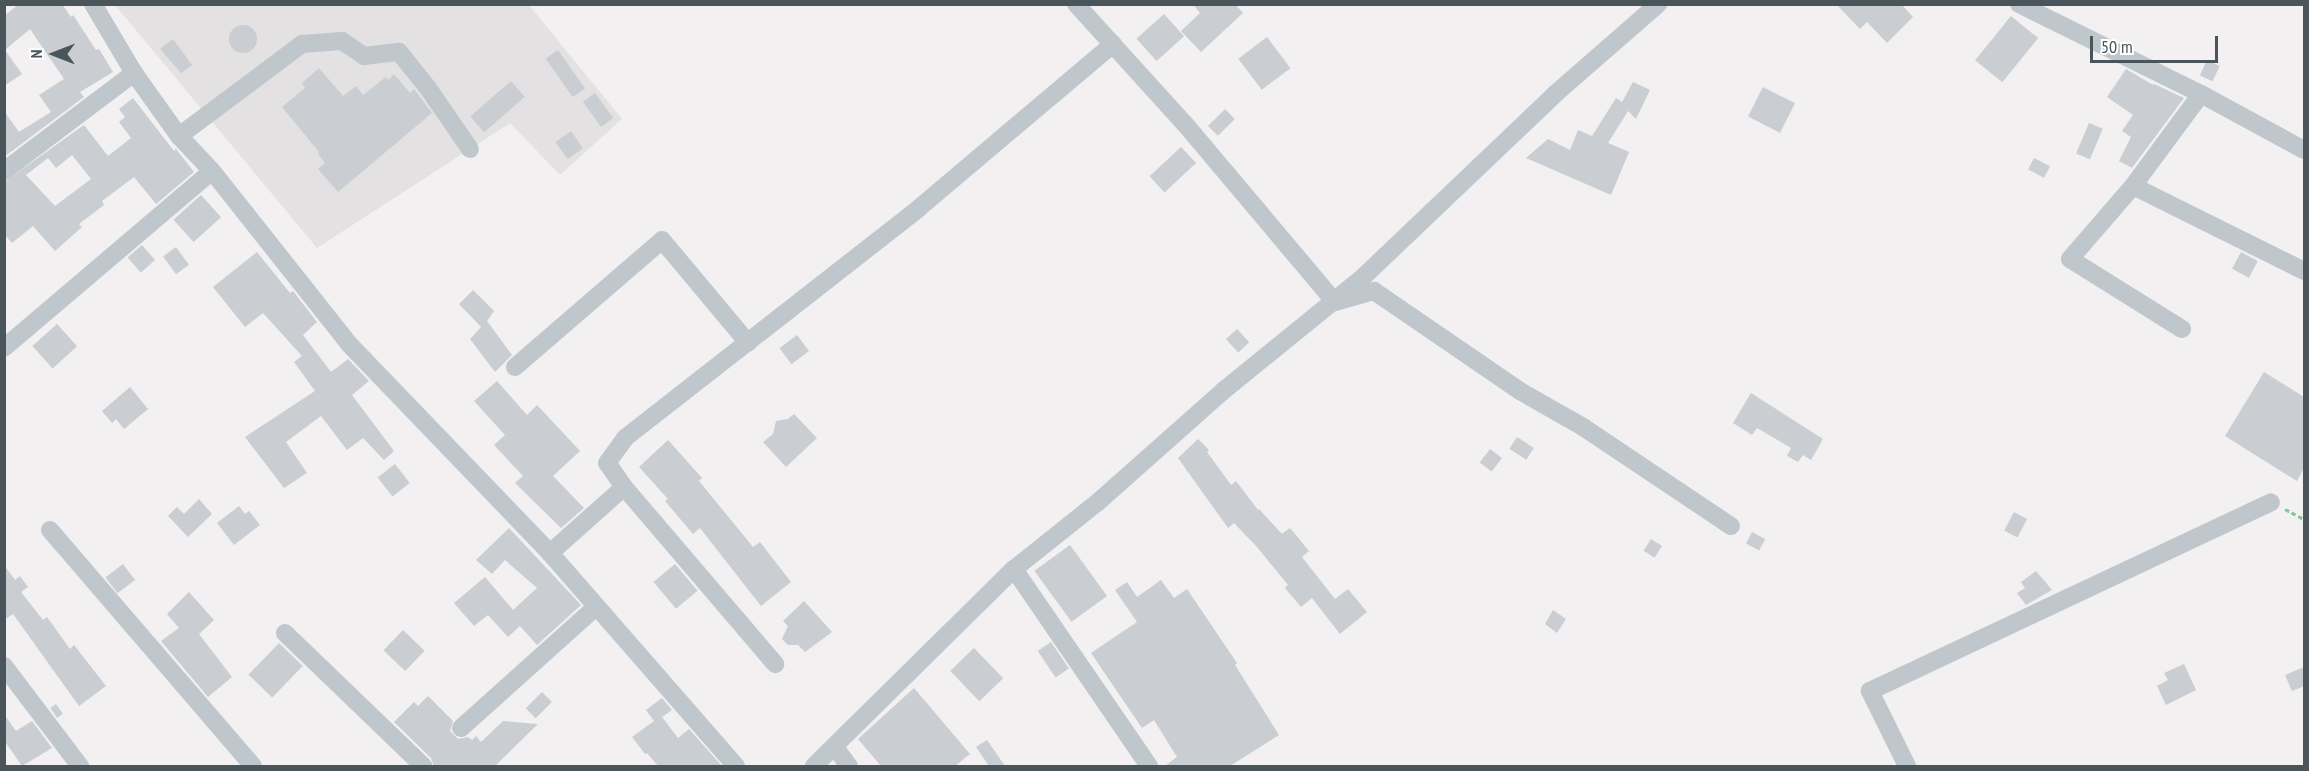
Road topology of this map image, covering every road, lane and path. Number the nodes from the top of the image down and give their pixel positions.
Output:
1 (93, 4) edge
2 (1076, 4) edge
3 (1658, 4) edge
4 (2019, 4) edge
5 (1113, 44) junction
6 (134, 73) junction
7 (2201, 94) junction
8 (179, 136) junction
9 (470, 149) dead end
10 (2304, 150) edge
11 (4, 171) edge
12 (212, 171) junction
13 (2133, 186) junction
14 (2304, 271) edge
15 (1335, 302) junction
16 (2182, 328) dead end
17 (748, 343) junction
18 (4, 348) edge
19 (515, 367) dead end
20 (624, 487) junction
21 (2271, 502) dead end
22 (1731, 526) dead end
23 (50, 530) dead end
24 (550, 553) junction
25 (1014, 569) junction
26 (596, 607) junction
27 (285, 633) dead end
28 (775, 664) dead end
29 (4, 666) edge
30 (461, 728) dead end
31 (835, 747) junction
32 (80, 766) edge
33 (253, 766) edge
34 (423, 766) edge
35 (736, 766) edge
36 (814, 766) edge
37 (849, 766) edge
38 (1149, 766) edge
39 (1907, 766) edge

1 - 6 street
2 - 5 street
3 - 15 street
4 - 7 street
5 - 15 street
5 - 17 street
6 - 8 street
6 - 11 street
7 - 10 street
7 - 13 street
8 - 9 street
8 - 12 street
12 - 18 street
12 - 24 street
13 - 14 street
13 - 16 street
15 - 22 street
15 - 25 street
17 - 19 street
17 - 20 street
20 - 24 street
20 - 28 street
21 - 39 street
23 - 33 street
24 - 26 street
25 - 31 street
25 - 38 street
26 - 30 street
26 - 35 street
27 - 34 street
29 - 32 street
31 - 36 street
31 - 37 street

